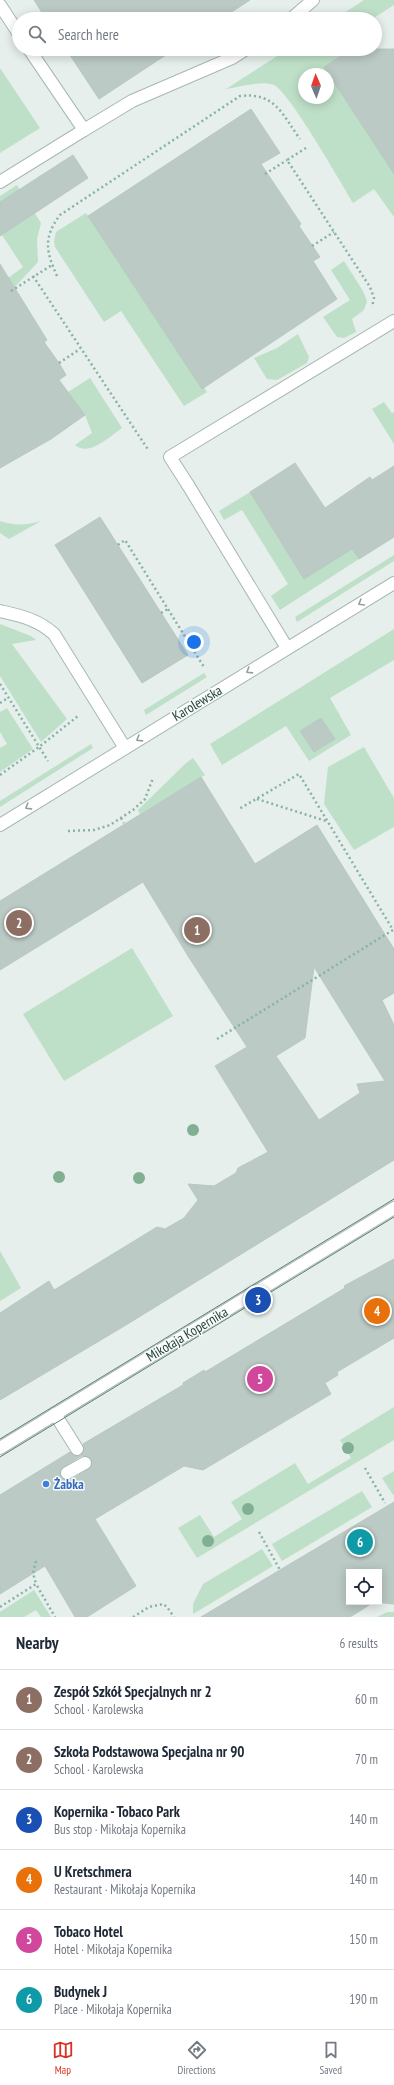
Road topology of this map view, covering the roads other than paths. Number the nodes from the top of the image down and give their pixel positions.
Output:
1 (313, 0) edge
2 (0, 6) edge
3 (299, 12) edge
4 (12, 24) edge
5 (34, 56) edge
6 (235, 56) edge
7 (84, 130) junction
8 (0, 182) edge
9 (394, 321) edge
10 (394, 583) edge
11 (0, 611) edge
12 (287, 648) junction
13 (125, 748) junction
14 (0, 824) edge
15 (394, 1208) edge
16 (55, 1414) junction
17 (0, 1448) edge
18 (77, 1449) dead end
19 (85, 1463) dead end
20 (67, 1474) dead end

1 - 3 street
2 - 4 street
5 - 7 street
6 - 7 street
7 - 8 street
9 - 12 street
10 -> 12 street, Karolewska
11 - 13 street
12 -> 13 street, Karolewska
13 -> 14 street, Karolewska
15 - 16 street, Mikołaja Kopernika
16 - 17 street, Mikołaja Kopernika
16 - 18 street
19 - 20 street

